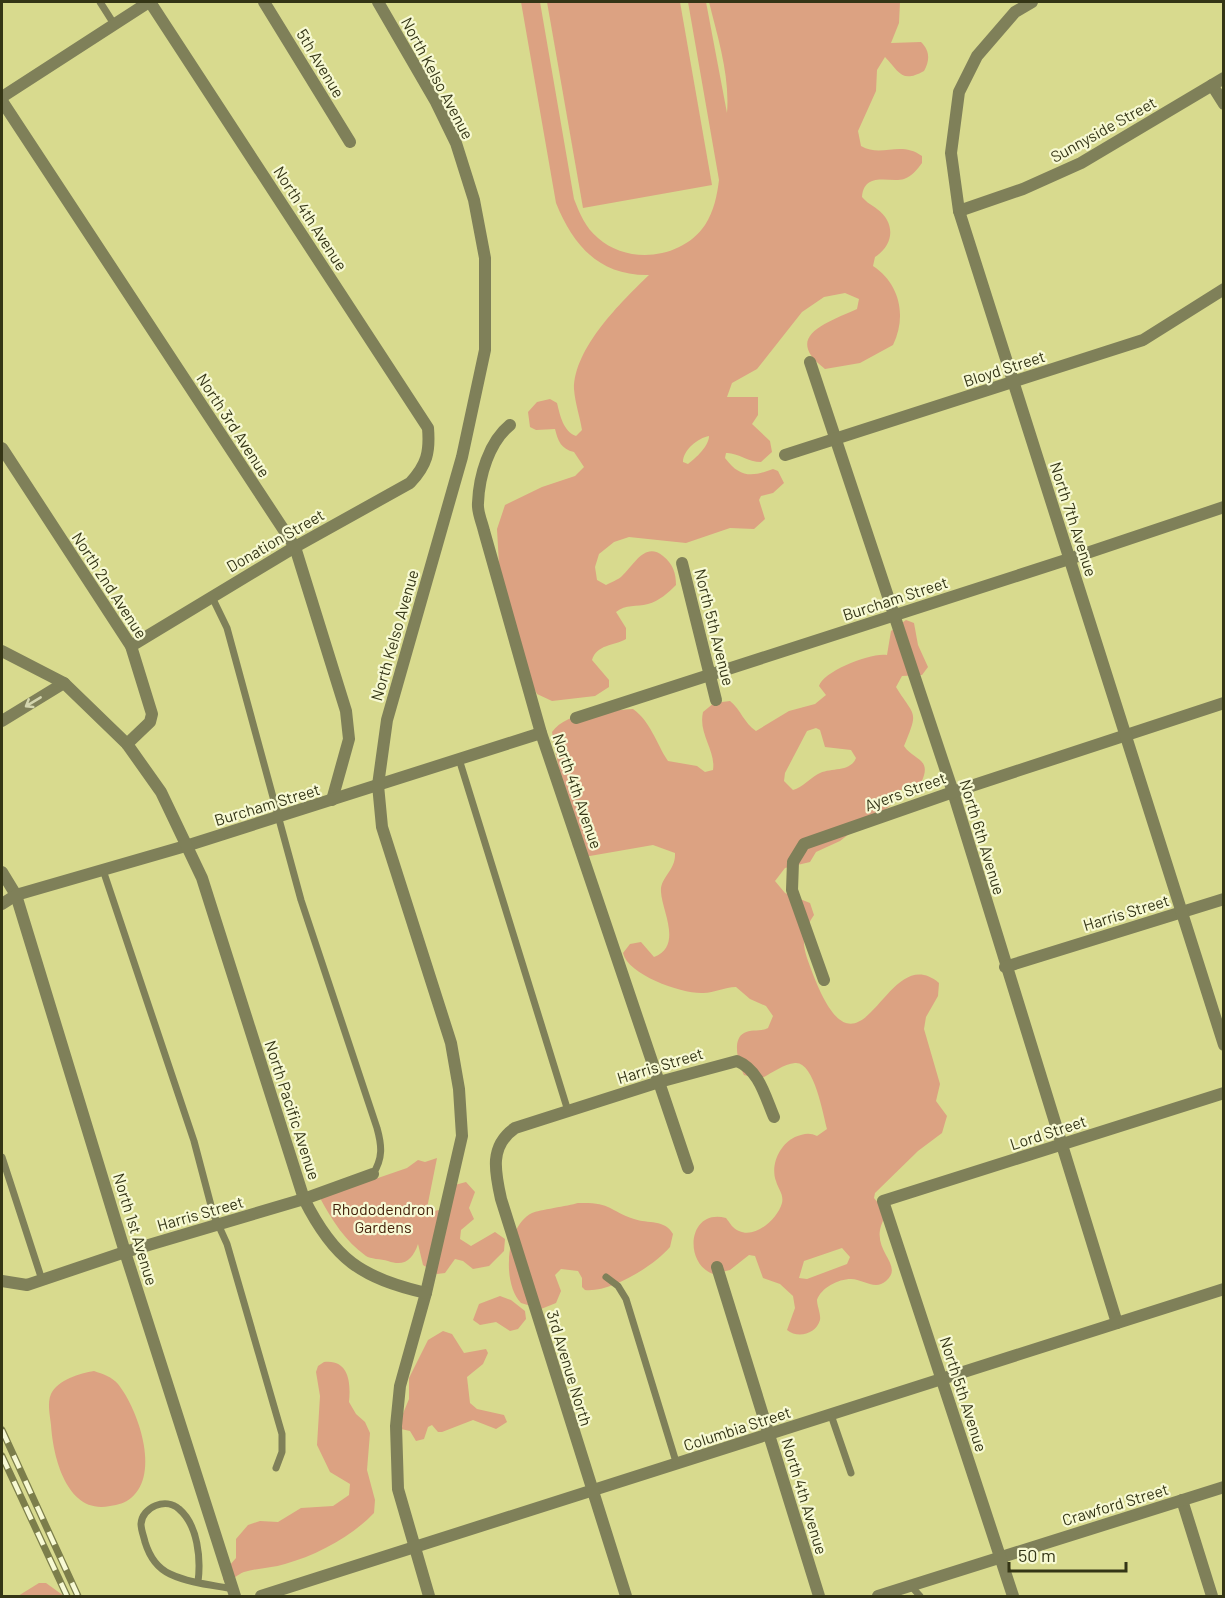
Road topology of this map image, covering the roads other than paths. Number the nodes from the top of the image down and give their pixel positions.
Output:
1 (100, 2) edge
2 (150, 2) edge
3 (264, 2) edge
4 (378, 2) edge
5 (1032, 2) edge
6 (114, 24) junction
7 (1224, 78) edge
8 (1212, 85) junction
9 (2, 97) edge
10 (2, 102) edge
11 (1224, 104) edge
12 (350, 142) dead end
13 (959, 211) junction
14 (1224, 289) edge
15 (810, 362) dead end
16 (1012, 383) junction
17 (510, 426) dead end
18 (836, 440) junction
19 (2, 448) edge
20 (785, 455) dead end
21 (428, 456) joint
22 (1224, 507) edge
23 (295, 547) junction
24 (1069, 559) junction
25 (682, 563) dead end
26 (212, 597) junction
27 (893, 616) junction
28 (131, 646) junction
29 (2, 651) edge
30 (710, 675) junction
31 (64, 683) junction
32 (717, 700) dead end
33 (1224, 703) edge
34 (576, 718) dead end
35 (2, 721) edge
36 (541, 733) junction
37 (1126, 736) junction
38 (127, 744) junction
39 (459, 759) junction
40 (378, 785) junction
41 (952, 792) junction
42 (332, 800) junction
43 (280, 816) junction
44 (189, 845) junction
45 (103, 870) junction
46 (2, 872) edge
47 (16, 895) junction
48 (1224, 899) edge
49 (2, 904) edge
50 (1183, 912) junction
51 (1005, 967) junction
52 (824, 980) dead end
53 (1224, 1045) edge
54 (659, 1082) junction
55 (1224, 1093) edge
56 (568, 1111) junction
57 (774, 1116) dead end
58 (1062, 1145) junction
59 (497, 1146) joint
60 (2, 1156) edge
61 (688, 1168) dead end
62 (373, 1174) joint
63 (304, 1199) junction
64 (883, 1201) joint
65 (218, 1225) junction
66 (125, 1252) junction
67 (717, 1267) dead end
68 (606, 1276) dead end
69 (42, 1280) junction
70 (2, 1281) edge
71 (1224, 1289) edge
72 (426, 1293) junction
73 (1117, 1323) junction
74 (943, 1381) junction
75 (831, 1415) junction
76 (769, 1434) junction
77 (677, 1465) junction
78 (276, 1468) dead end
79 (851, 1473) dead end
80 (1224, 1487) edge
81 (592, 1493) junction
82 (1182, 1500) junction
83 (413, 1548) junction
84 (1000, 1557) junction
85 (198, 1582) junction
86 (911, 1586) junction
87 (234, 1592) edge
88 (887, 1595) edge
89 (261, 1596) edge
90 (429, 1596) edge
91 (626, 1596) edge
92 (819, 1596) edge
93 (921, 1596) edge
94 (1013, 1596) edge
95 (1212, 1596) edge

1 - 6 lane
2 - 6 street
2 - 21 street, North 4th Avenue
3 - 12 street, 5th Avenue
4 - 40 street, North Kelso Avenue
5 - 13 street, North 7th Avenue
6 - 9 street
7 - 8 street, Sunnyside Street
8 - 11 street
8 - 13 street, Sunnyside Street
10 - 23 street, North 3rd Avenue
13 - 16 street, North 7th Avenue
14 - 16 street, Bloyd Street
15 - 18 street, North 6th Avenue
16 - 18 street, Bloyd Street
16 - 24 street, North 7th Avenue
17 - 36 street, North 4th Avenue
18 - 20 street, Bloyd Street
18 - 27 street, North 6th Avenue
19 - 28 street, North 2nd Avenue
21 - 23 street, Donation Street
22 - 24 street, Burcham Street
23 - 26 street, Donation Street
23 - 42 street, North 3rd Avenue
24 - 27 street, Burcham Street
24 - 37 street, North 7th Avenue
25 - 30 street, North 5th Avenue
26 - 28 street, Donation Street
26 - 43 lane
27 - 30 street, Burcham Street
27 - 41 street, North 6th Avenue
28 - 38 street, North 2nd Avenue
29 - 31 street, North Pacific Avenue
30 - 32 street, North 5th Avenue
30 - 34 street, Burcham Street
31 -> 35 street
31 - 38 street, North Pacific Avenue
33 - 37 street, Ayers Street
36 - 39 street, Burcham Street
36 - 54 street, North 4th Avenue
37 - 41 street, Ayers Street
37 - 50 street, North 7th Avenue
38 - 44 street, North Pacific Avenue
39 - 40 street, Burcham Street
39 - 56 lane
40 - 42 street, Burcham Street
40 - 72 street, North Kelso Avenue
41 - 51 street, North 6th Avenue
41 - 52 street, Ayers Street
42 - 43 street, Burcham Street
43 - 44 street, Burcham Street
43 - 62 lane
44 - 45 street, Burcham Street
44 - 63 street, North Pacific Avenue
45 - 47 street, Burcham Street
45 - 65 lane
46 - 47 street, North 1st Avenue
47 - 49 street, Burcham Street
47 - 66 street, North 1st Avenue
48 - 50 street, Harris Street
50 - 51 street, Harris Street
50 - 53 street, North 7th Avenue
51 - 58 street, North 6th Avenue
54 - 56 street, Harris Street
54 - 57 street, Harris Street
54 - 61 street, North 4th Avenue
55 - 58 street, Lord Street
56 - 59 street, Harris Street
58 - 64 street, Lord Street
58 - 73 street, North 6th Avenue
59 - 81 street, 3rd Avenue North
60 - 69 lane
62 - 63 street, Harris Street
63 - 65 street, Harris Street
63 - 72 street, North Pacific Avenue
64 - 74 street, North 5th Avenue
65 - 66 street, Harris Street
65 - 78 lane
66 - 69 street, Harris Street
66 - 87 street, North 1st Avenue
67 - 76 street, North 4th Avenue
68 - 77 lane
69 - 70 street, Harris Street
71 - 73 street, Columbia Street
72 - 83 street
73 - 74 street, Columbia Street
74 - 75 street, Columbia Street
74 - 84 street, North 5th Avenue
75 - 76 street, Columbia Street
75 - 79 lane
76 - 77 street, Columbia Street
76 - 92 street, North 4th Avenue
77 - 81 street, Columbia Street
80 - 82 street, Crawford Street
81 - 83 street, Columbia Street
81 - 91 street, 3rd Avenue North
82 - 84 street, Crawford Street
82 - 95 street
83 - 89 street, Columbia Street
83 - 90 street
84 - 86 street, Crawford Street
84 - 94 street, North 5th Avenue
85 - 85 lane
85 - 87 lane
86 - 88 street, Crawford Street
86 - 93 lane

